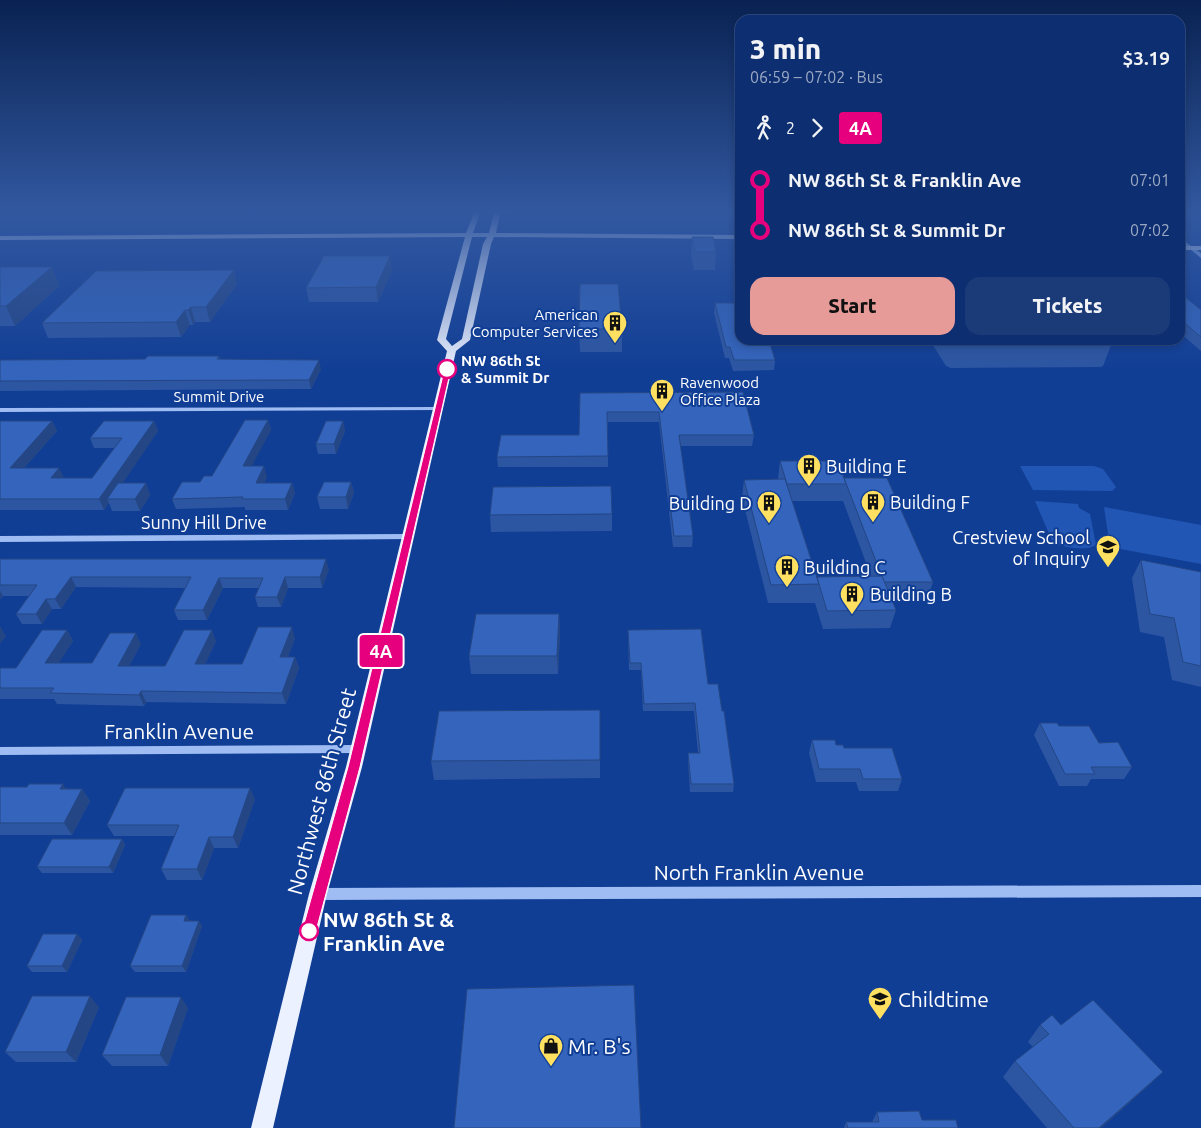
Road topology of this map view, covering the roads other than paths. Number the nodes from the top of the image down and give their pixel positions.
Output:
1 (468, 266) edge
2 (474, 266) edge
3 (452, 350) junction
4 (438, 409) junction
5 (0, 410) edge
6 (408, 537) junction
7 (0, 539) edge
8 (358, 749) junction
9 (0, 751) edge
10 (1201, 891) edge
11 (318, 894) junction
12 (262, 1128) edge

1 - 3 main road, Northwest 86th Street
2 - 3 main road, Northwest 86th Street
3 - 4 main road, Northwest 86th Street
4 - 5 street, Summit Drive
4 - 6 main road, Northwest 86th Street
6 - 7 street, Sunny Hill Drive
6 - 8 main road, Northwest 86th Street
8 - 9 street, Franklin Avenue
8 - 11 main road, Northwest 86th Street
10 - 11 street, North Franklin Avenue
11 - 12 main road, Northwest 86th Street

